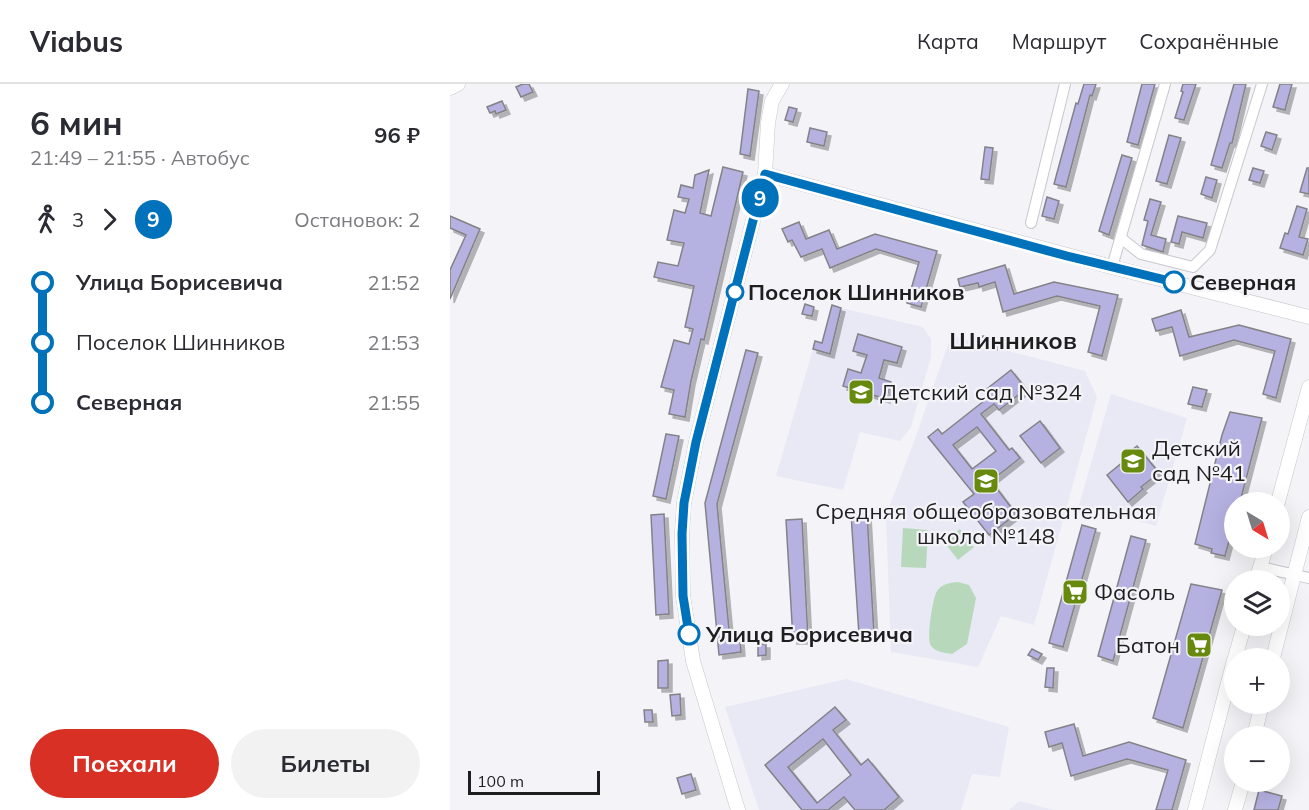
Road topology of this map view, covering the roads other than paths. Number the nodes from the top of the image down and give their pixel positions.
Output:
1 (458, 84) edge
2 (782, 84) edge
3 (1065, 84) edge
4 (1165, 84) edge
5 (1262, 84) edge
6 (450, 88) edge
7 (765, 174) junction
8 (1031, 223) dead end
9 (1122, 239) junction
10 (1112, 267) junction
11 (1309, 317) edge
12 (1309, 387) edge
13 (1281, 492) edge
14 (1309, 517) edge
15 (1290, 574) edge
16 (1294, 574) junction
17 (1309, 578) edge
18 (1276, 648) edge
19 (1224, 702) edge
20 (1240, 792) edge
21 (738, 810) edge
22 (1196, 810) edge
23 (1235, 810) edge

1 - 6 street
2 - 7 street
3 - 8 street
4 - 9 street
5 - 9 street
7 - 10 street
7 - 21 street
9 - 10 street
10 - 11 street
12 - 13 street
14 - 16 street
15 - 16 street
16 - 17 street
16 - 18 street
19 - 22 street
20 - 23 street

